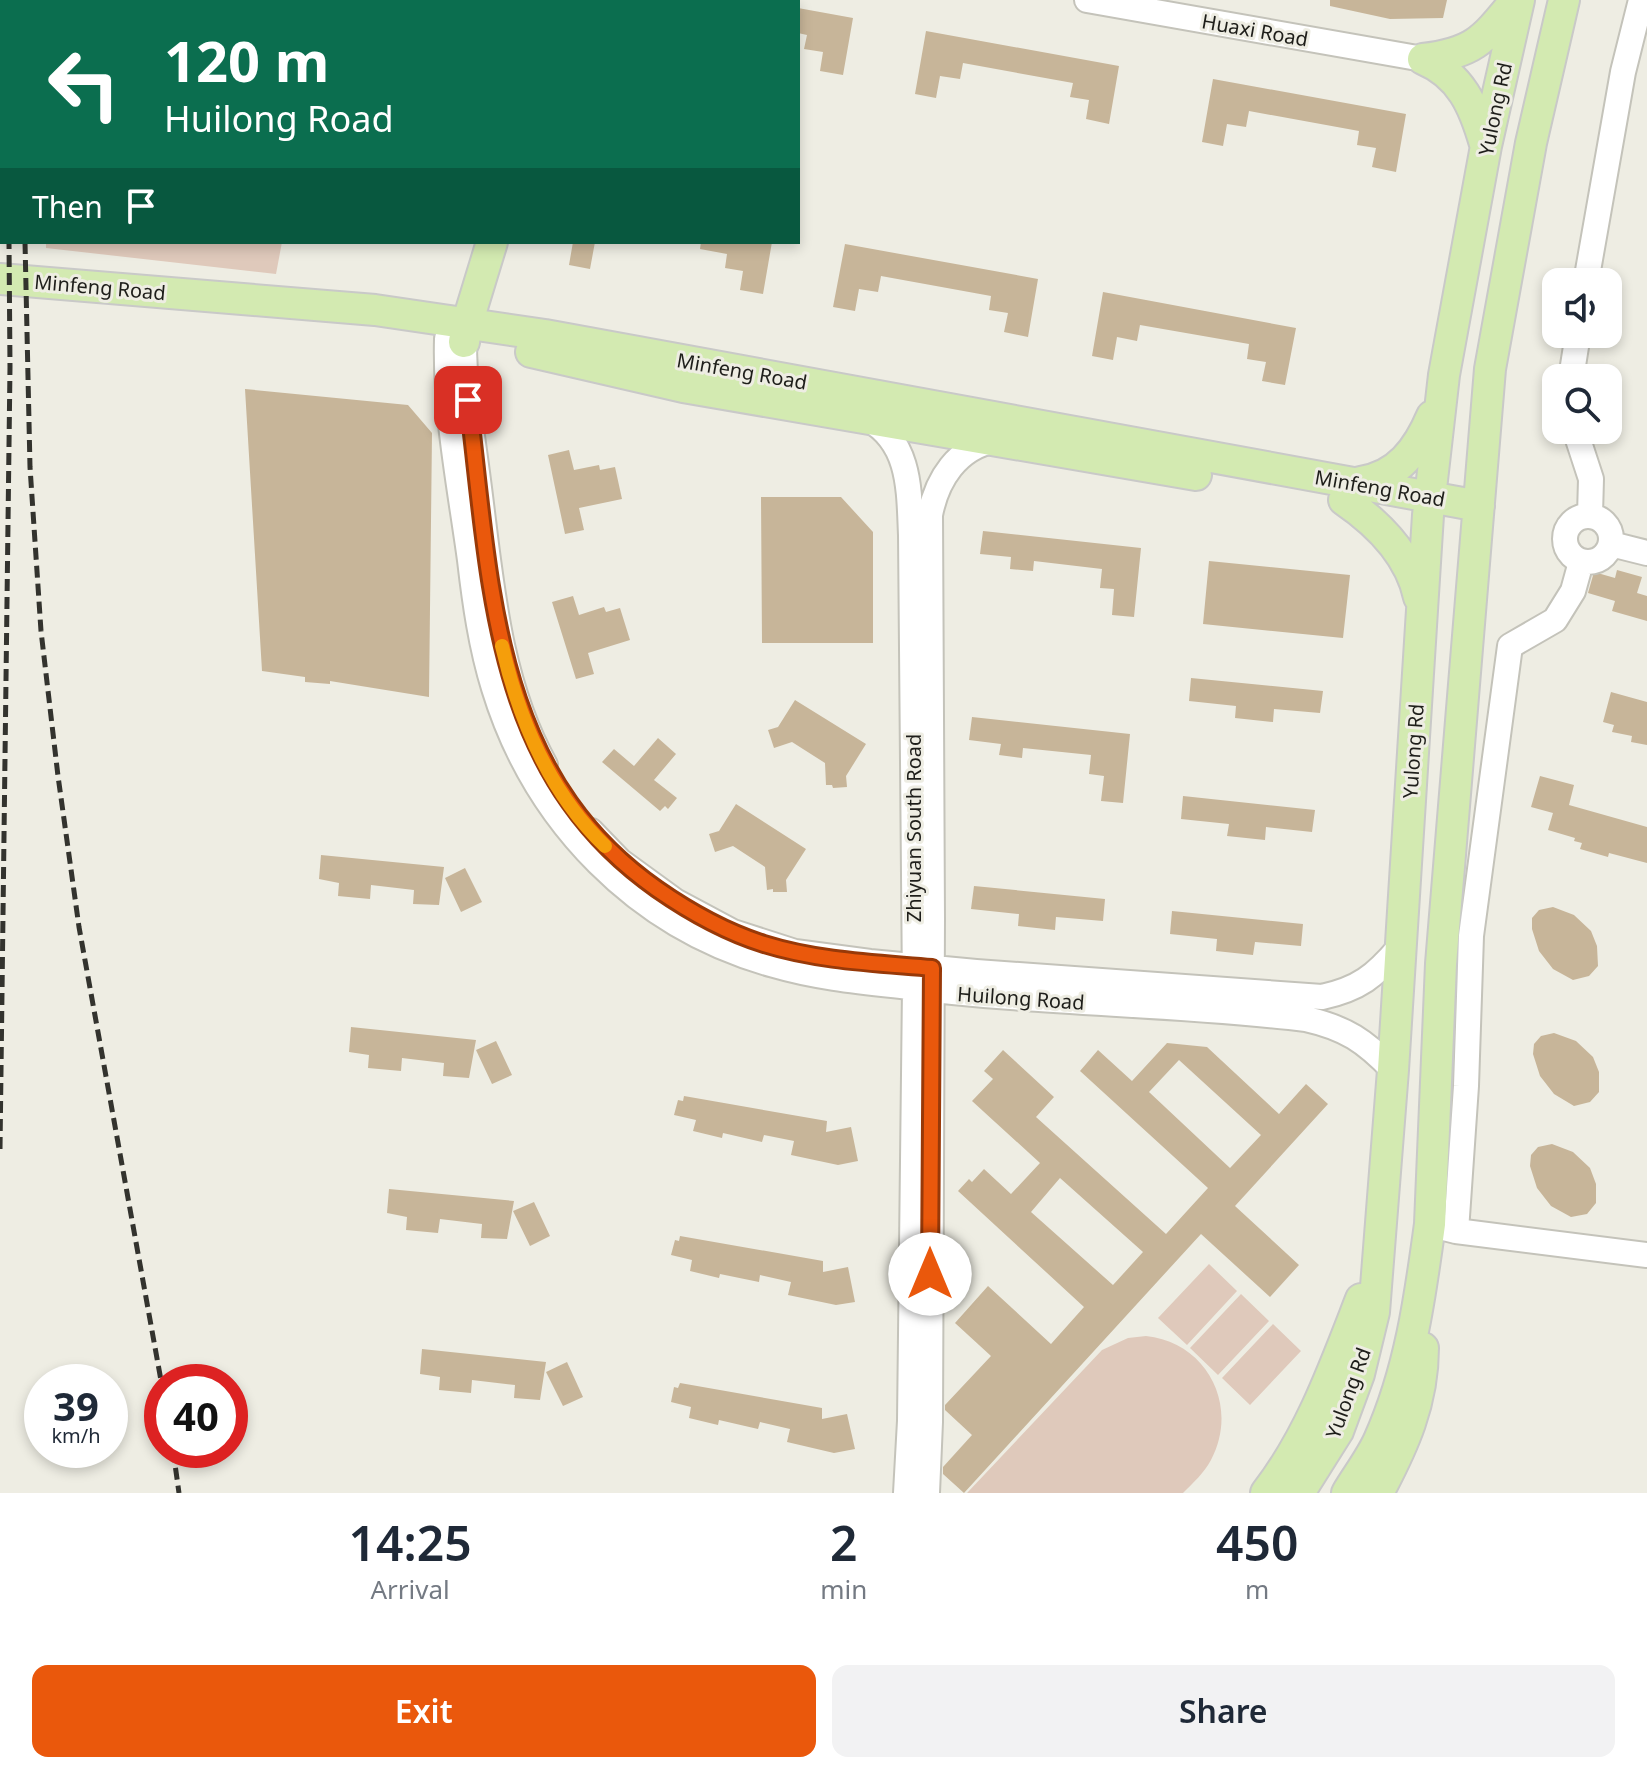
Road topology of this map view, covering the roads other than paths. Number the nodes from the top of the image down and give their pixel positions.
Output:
1 (1087, 0) edge
2 (1518, 0) edge
3 (1564, 0) edge
4 (1641, 0) edge
5 (1423, 59) junction
6 (1486, 146) junction
7 (472, 244) edge
8 (491, 244) edge
9 (1588, 268) edge
10 (0, 279) edge
11 (0, 299) edge
12 (457, 331) junction
13 (1442, 392) junction
14 (867, 418) junction
15 (995, 440) junction
16 (1580, 444) edge
17 (1348, 491) junction
18 (1429, 506) junction
19 (1478, 514) junction
20 (1590, 515) junction
21 (1611, 544) junction
22 (1647, 553) edge
23 (1581, 562) junction
24 (1423, 613) junction
25 (1399, 948) junction
26 (923, 978) junction
27 (1393, 1070) junction
28 (1443, 1228) junction
29 (1380, 1249) junction
30 (1647, 1255) edge
31 (1422, 1280) junction
32 (906, 1493) edge
33 (927, 1493) edge
34 (1266, 1493) edge
35 (1299, 1493) edge
36 (1347, 1493) edge
37 (1378, 1493) edge

1 - 5 street, Huaxi Road
2 - 5 main road
2 - 6 main road, Yulong Rd
3 - 19 main road, Yulong Rd
4 - 9 street
5 - 6 main road
6 - 13 main road, Yulong Rd
7 - 12 main road
8 - 12 main road
10 - 12 main road, Minfeng Road
11 - 12 main road, Minfeng Road
12 - 14 main road, Minfeng Road
12 - 17 main road, Minfeng Road
12 - 26 street, Huilong Road
13 - 17 main road
13 - 18 main road, Yulong Rd
14 - 15 main road, Minfeng Road
14 - 26 street, Zhiyuan South Road
15 - 17 main road, Minfeng Road
15 - 26 street, Zhiyuan South Road
16 - 20 street
17 - 18 main road, Minfeng Road
17 - 24 main road
18 - 19 main road, Minfeng Road
18 - 24 main road, Yulong Rd
19 - 28 main road, Yulong Rd
20 - 21 street
20 - 23 street
21 - 22 street
21 - 23 street
23 - 28 street
24 - 25 main road, Yulong Rd
25 - 26 street, Huilong Road
25 - 27 main road, Yulong Rd
26 - 27 street, Huilong Road
26 - 32 street, Zhiyuan South Road
26 - 33 street, Zhiyuan South Road
27 - 29 main road, Yulong Rd
28 - 30 street
28 - 31 main road, Yulong Rd
29 - 34 main road
29 - 35 main road, Yulong Rd
31 - 36 main road, Yulong Rd
31 - 37 main road

